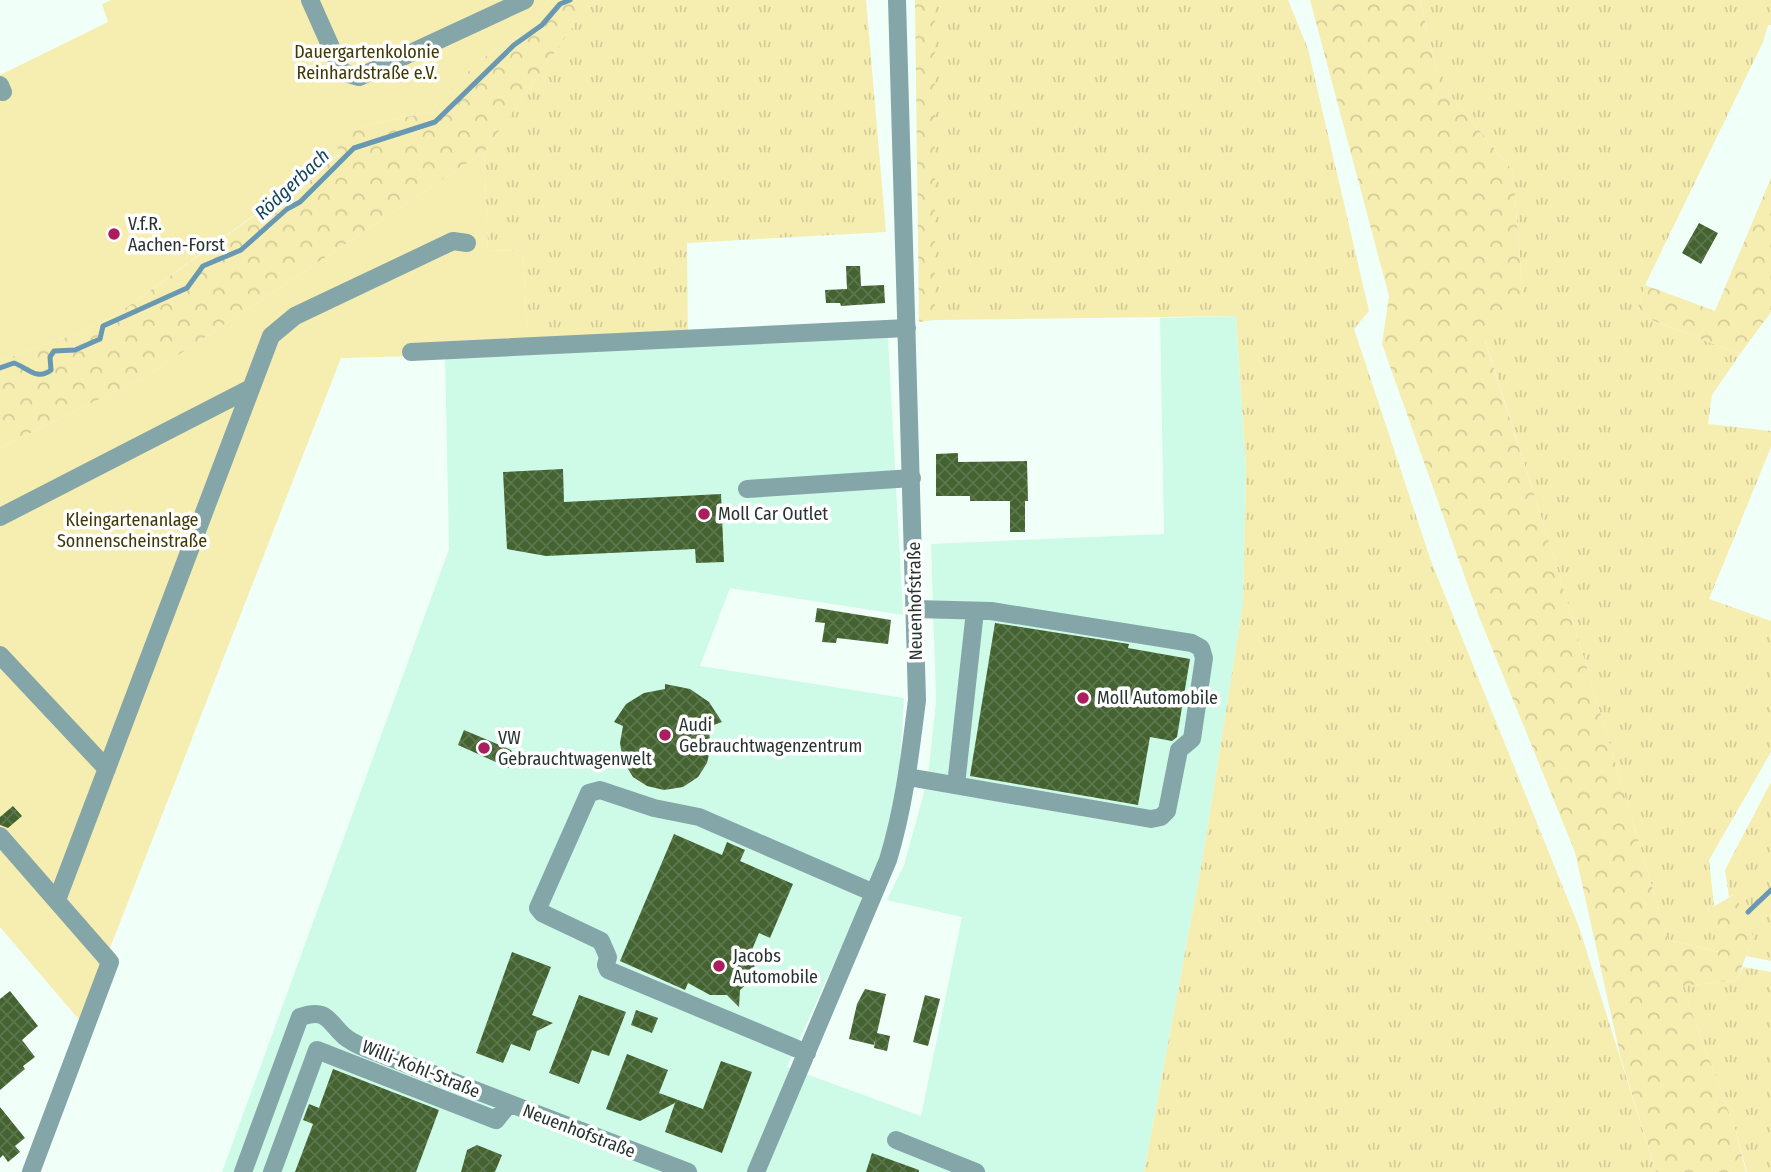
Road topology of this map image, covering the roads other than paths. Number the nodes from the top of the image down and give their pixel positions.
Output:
1 (310, 0) edge
2 (524, 0) edge
3 (897, 0) edge
4 (467, 243) dead end
5 (907, 328) junction
6 (411, 352) dead end
7 (251, 388) junction
8 (912, 478) junction
9 (747, 489) dead end
10 (0, 517) edge
11 (915, 609) junction
12 (975, 611) junction
13 (0, 655) edge
14 (107, 769) junction
15 (908, 777) junction
16 (956, 785) junction
17 (0, 836) edge
18 (874, 893) junction
19 (57, 900) junction
20 (807, 1053) junction
21 (509, 1104) junction
22 (896, 1140) dead end
23 (31, 1172) edge
24 (243, 1172) edge
25 (272, 1172) edge
26 (688, 1172) edge
27 (756, 1172) edge
28 (976, 1172) edge

1 - 2 street
3 - 5 street, Neuenhofstraße
4 - 7 street
5 - 6 street
5 - 8 street, Neuenhofstraße
7 - 10 street
7 - 14 street
8 - 9 street
8 - 11 street, Neuenhofstraße
11 - 12 street
11 - 15 street, Neuenhofstraße
12 - 16 street
12 - 16 street
13 - 14 street
14 - 19 street
15 - 16 street
15 - 18 street, Neuenhofstraße
17 - 19 street
18 - 20 street, Neuenhofstraße
18 - 20 street
19 - 23 street
20 - 27 street, Neuenhofstraße
21 - 24 street, Willi-Kohl-Straße
21 - 25 street
21 - 26 street, Neuenhofstraße
22 - 28 street

